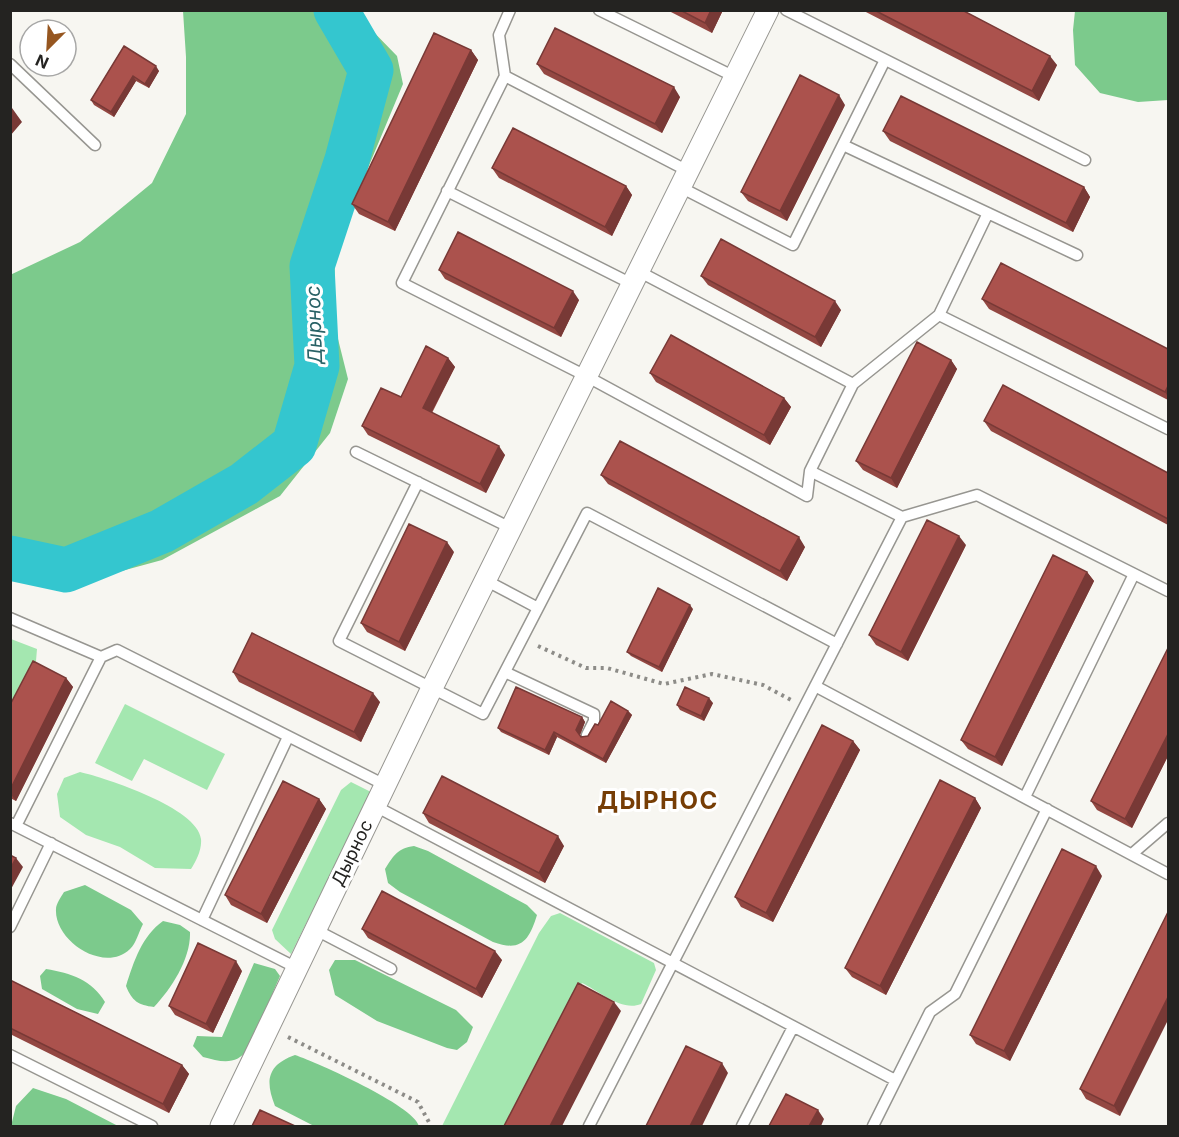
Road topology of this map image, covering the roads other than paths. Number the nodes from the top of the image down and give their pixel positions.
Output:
1 (510, 10) edge
2 (599, 10) edge
3 (768, 10) edge
4 (786, 10) edge
5 (885, 60) junction
6 (10, 64) edge
7 (505, 76) junction
8 (735, 77) junction
9 (94, 145) dead end
10 (843, 145) junction
11 (1085, 160) dead end
12 (684, 179) junction
13 (447, 191) junction
14 (988, 213) junction
15 (1077, 255) dead end
16 (635, 278) junction
17 (939, 315) junction
18 (586, 376) junction
19 (853, 384) junction
20 (1168, 429) edge
21 (356, 452) dead end
22 (810, 471) junction
23 (418, 482) junction
24 (902, 517) junction
25 (511, 528) junction
26 (1134, 574) junction
27 (485, 580) junction
28 (1168, 591) edge
29 (538, 608) junction
30 (10, 618) edge
31 (837, 644) junction
32 (101, 657) junction
33 (505, 672) junction
34 (815, 686) junction
35 (432, 688) junction
36 (587, 735) edge
37 (288, 737) junction
38 (385, 785) junction
39 (1024, 797) junction
40 (375, 806) junction
41 (1047, 809) junction
42 (1168, 823) edge
43 (13, 824) edge
44 (51, 843) junction
45 (1132, 854) junction
46 (1168, 874) edge
47 (202, 920) junction
48 (10, 927) edge
49 (316, 930) junction
50 (673, 963) junction
51 (297, 968) junction
52 (391, 969) dead end
53 (793, 1027) junction
54 (10, 1055) edge
55 (895, 1080) junction
56 (152, 1126) edge
57 (221, 1126) edge
58 (589, 1126) edge
59 (742, 1126) edge
60 (873, 1126) edge

1 - 7 lane
2 - 8 lane
3 - 8 street, Дырнос
4 - 5 lane
5 - 10 lane
5 - 11 lane
6 - 9 lane
7 - 12 lane
7 - 13 lane
8 - 12 street, Дырнос
10 - 12 lane
10 - 14 lane
12 - 16 street, Дырнос
13 - 16 lane
13 - 18 lane
14 - 15 lane
14 - 17 lane
16 - 18 street, Дырнос
16 - 19 lane
17 - 19 lane
17 - 20 lane
18 - 22 lane
18 - 25 street, Дырнос
19 - 22 lane
21 - 23 lane
22 - 24 lane
23 - 25 lane
23 - 35 lane
24 - 26 lane
24 - 31 lane
25 - 27 street, Дырнос
26 - 28 lane
26 - 39 lane
27 - 29 lane
27 - 35 street, Дырнос
29 - 31 lane
29 - 33 lane
30 - 32 lane
31 - 34 lane
32 - 37 lane
32 - 43 lane
33 - 35 lane
33 - 36 lane
34 - 39 lane
34 - 50 lane
35 - 38 street, Дырнос
37 - 38 lane
37 - 47 lane
38 - 40 street, Дырнос
39 - 41 lane
40 - 49 street, Дырнос
40 - 50 lane
41 - 45 lane
41 - 55 lane
42 - 45 lane
43 - 44 lane
44 - 47 lane
44 - 48 lane
45 - 46 lane
47 - 51 lane
49 - 51 street, Дырнос
49 - 52 lane
50 - 53 lane
50 - 58 lane
51 - 57 street, Дырнос
53 - 55 lane
53 - 59 lane
54 - 56 lane
55 - 60 lane

